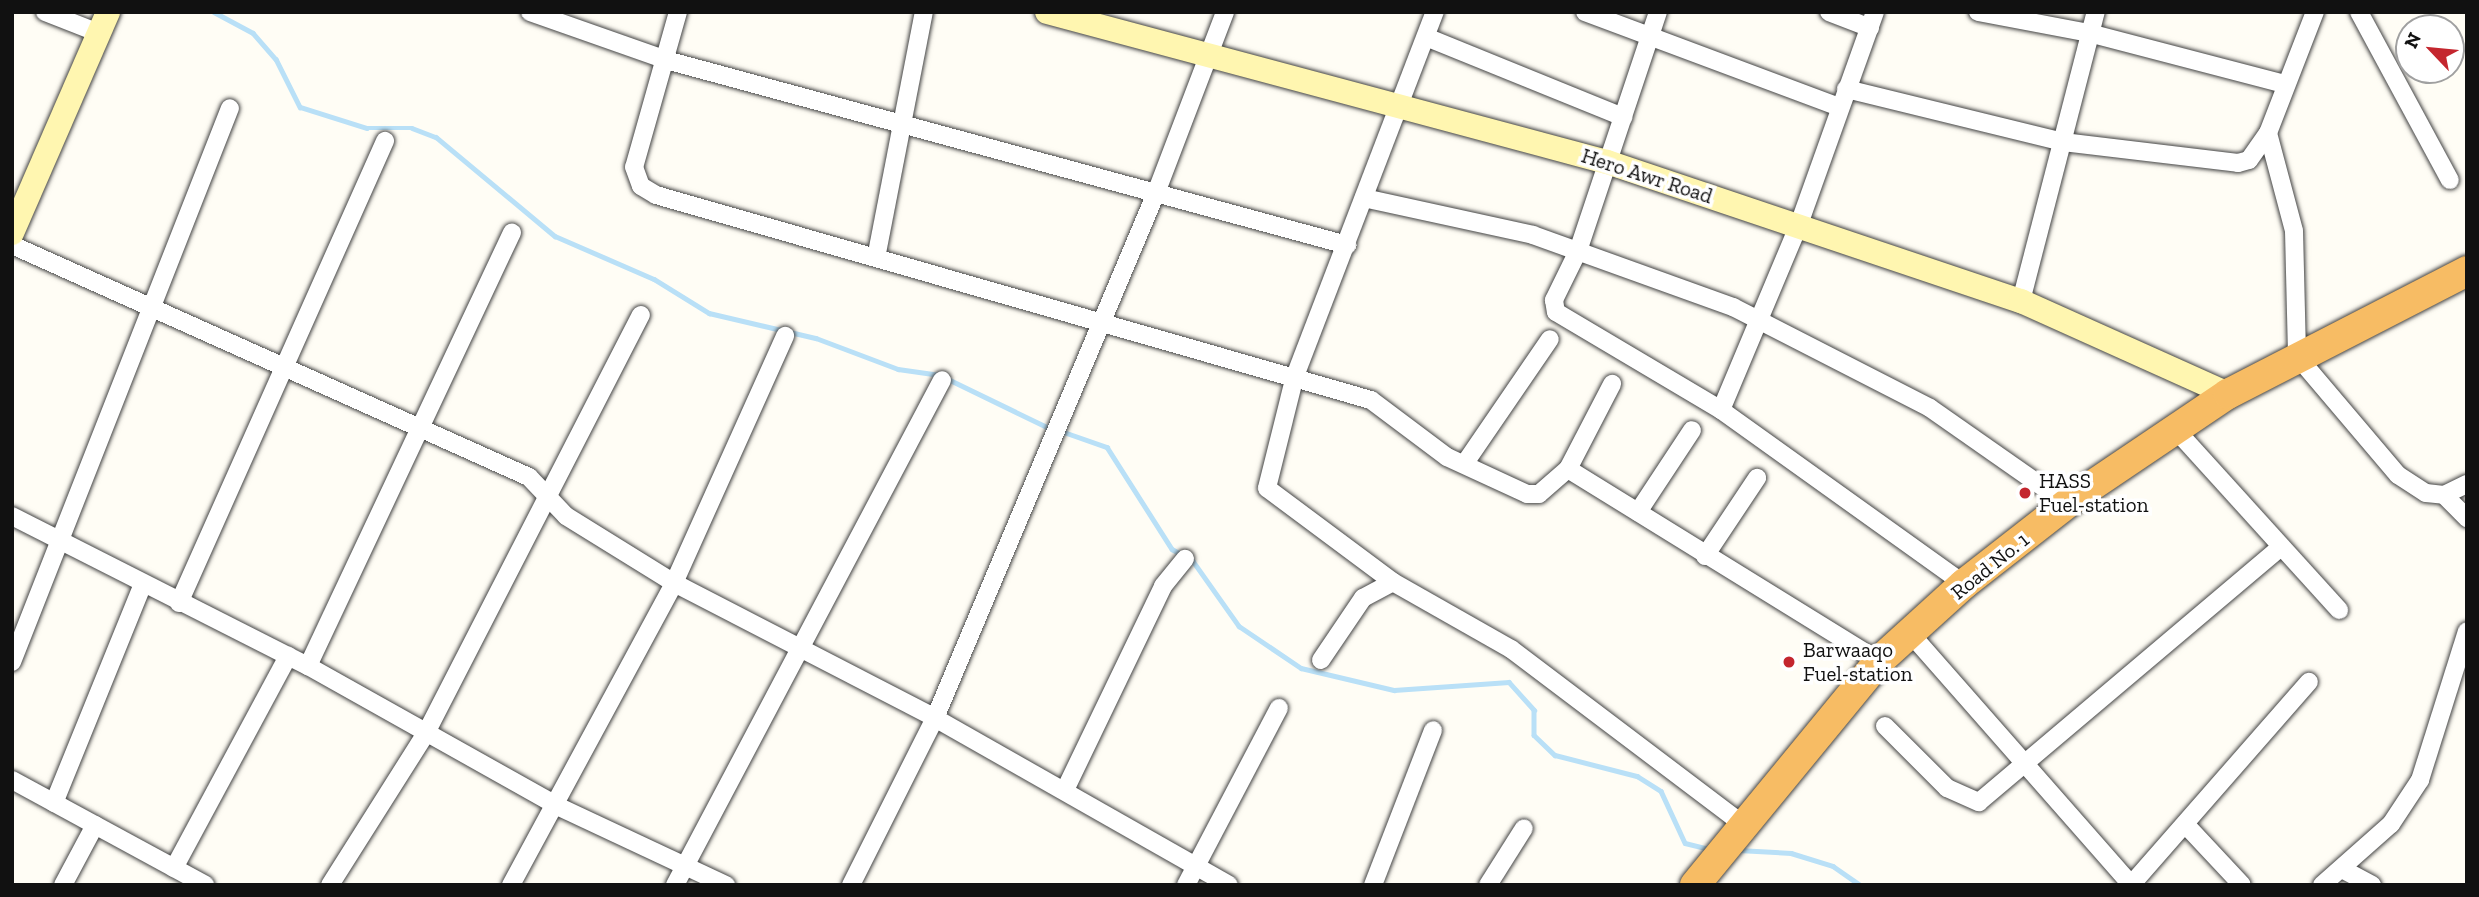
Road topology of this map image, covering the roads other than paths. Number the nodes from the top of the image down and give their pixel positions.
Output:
1 (45, 12) edge
2 (530, 12) edge
3 (678, 12) edge
4 (924, 12) edge
5 (1047, 12) edge
6 (1225, 12) edge
7 (1435, 12) edge
8 (1585, 12) edge
9 (1658, 12) edge
10 (1829, 12) edge
11 (1978, 12) edge
12 (2096, 12) edge
13 (2359, 12) edge
14 (2311, 13) edge
15 (1873, 20) edge
16 (104, 22) edge
17 (1652, 33) junction
18 (2089, 33) junction
19 (1426, 37) junction
20 (1211, 52) junction
21 (666, 60) junction
22 (2285, 84) junction
23 (1846, 89) junction
24 (1401, 103) junction
25 (1839, 107) junction
26 (230, 108) dead end
27 (1623, 117) junction
28 (902, 126) junction
29 (2268, 133) junction
30 (385, 141) dead end
31 (2063, 142) junction
32 (1607, 162) junction
33 (2450, 180) dead end
34 (1156, 193) junction
35 (1364, 198) junction
36 (1798, 228) junction
37 (12, 233) edge
38 (512, 233) dead end
39 (12, 245) edge
40 (1347, 245) junction
41 (1578, 251) junction
42 (877, 253) junction
43 (2467, 271) edge
44 (2021, 302) junction
45 (148, 307) junction
46 (641, 314) dead end
47 (1759, 322) junction
48 (1100, 326) junction
49 (785, 336) dead end
50 (1550, 339) dead end
51 (2297, 356) junction
52 (283, 369) junction
53 (1295, 376) junction
54 (942, 380) dead end
55 (1612, 384) dead end
56 (2228, 394) junction
57 (1721, 410) junction
58 (423, 430) junction
59 (1692, 430) dead end
60 (2176, 430) junction
61 (1465, 463) junction
62 (1568, 469) junction
63 (1757, 478) dead end
64 (2467, 484) edge
65 (2444, 495) junction
66 (548, 496) junction
67 (2067, 505) junction
68 (1638, 512) junction
69 (12, 516) edge
70 (2467, 518) edge
71 (61, 538) junction
72 (2281, 547) junction
73 (1705, 556) junction
74 (1185, 559) dead end
75 (1393, 582) junction
76 (674, 583) junction
77 (144, 584) junction
78 (1964, 584) junction
79 (179, 603) junction
80 (2339, 610) dead end
81 (2467, 631) edge
82 (1910, 633) junction
83 (802, 649) junction
84 (288, 656) junction
85 (1321, 660) dead end
86 (1880, 661) junction
87 (12, 662) edge
88 (308, 666) junction
89 (2309, 682) dead end
90 (1279, 708) dead end
91 (935, 718) junction
92 (1885, 726) dead end
93 (1433, 730) dead end
94 (426, 733) junction
95 (2025, 764) junction
96 (12, 780) edge
97 (1065, 790) junction
98 (54, 803) junction
99 (557, 806) junction
100 (1742, 824) junction
101 (2185, 824) junction
102 (94, 825) junction
103 (1524, 828) dead end
104 (687, 865) junction
105 (1196, 866) junction
106 (174, 868) junction
107 (2342, 869) junction
108 (63, 885) edge
109 (205, 885) edge
110 (330, 885) edge
111 (511, 885) edge
112 (675, 885) edge
113 (726, 885) edge
114 (851, 885) edge
115 (1186, 885) edge
116 (1229, 885) edge
117 (1373, 885) edge
118 (1488, 885) edge
119 (1695, 885) edge
120 (2131, 885) edge
121 (2242, 885) edge
122 (2322, 885) edge
123 (2372, 885) edge

1 - 16 street
2 - 21 street
3 - 21 street
4 - 28 street
5 - 20 main road, Hero Awr Road
6 - 20 street
7 - 19 street
8 - 17 street
9 - 17 street
10 - 15 street
11 - 18 street
12 - 18 street
13 - 33 street
14 - 22 street
15 - 23 street
16 - 37 main road
17 - 25 street
17 - 27 street
18 - 22 street
18 - 31 street
19 - 24 street
19 - 27 street
20 - 24 main road, Hero Awr Road
20 - 34 street
21 - 28 street
21 - 42 street
22 - 29 street
23 - 25 street
23 - 31 street
24 - 32 main road, Hero Awr Road
24 - 35 street
25 - 36 street
26 - 45 street
27 - 32 street
28 - 34 street
28 - 42 street
29 - 31 street
29 - 51 street
30 - 52 street
31 - 44 street
32 - 36 main road, Hero Awr Road
32 - 41 street
34 - 40 street
34 - 48 street
35 - 40 street
35 - 41 street
36 - 44 main road, Hero Awr Road
36 - 47 street
38 - 58 street
39 - 45 street
40 - 53 street
41 - 47 street
41 - 57 street
42 - 48 street
43 - 51 highway, Road No. 1
44 - 56 main road, Hero Awr Road
45 - 52 street
45 - 71 street
46 - 66 street
47 - 57 street
47 - 67 street
48 - 53 street
48 - 91 street
49 - 76 street
50 - 61 street
51 - 56 highway, Road No. 1
51 - 65 street
52 - 58 street
52 - 79 street
53 - 61 street
53 - 75 street
54 - 83 street
55 - 62 street
56 - 60 highway, Road No. 1
57 - 78 street
58 - 66 street
58 - 88 street
59 - 68 street
60 - 67 highway, Road No. 1
60 - 72 street
61 - 62 street
62 - 68 street
63 - 73 street
64 - 65 street
65 - 70 street
66 - 76 street
66 - 94 street
67 - 78 highway, Road No. 1
68 - 73 street
69 - 71 street
71 - 77 street
71 - 87 street
72 - 80 street
72 - 95 street
73 - 86 street
74 - 97 street
75 - 85 street
75 - 100 street
76 - 83 street
76 - 99 street
77 - 79 street
77 - 98 street
78 - 82 highway, Road No. 1
79 - 84 street
81 - 107 street
82 - 86 highway, Road No. 1
82 - 95 street
83 - 91 street
83 - 104 street
84 - 88 street
84 - 106 street
86 - 100 highway, Road No. 1
88 - 94 street
89 - 101 street
90 - 105 street
91 - 97 street
91 - 114 street
92 - 95 street
93 - 117 street
94 - 99 street
94 - 110 street
95 - 120 street
96 - 98 street
97 - 105 street
98 - 102 street
99 - 104 street
99 - 111 street
100 - 119 highway, Road No. 1
101 - 120 street
101 - 121 street
102 - 106 street
102 - 108 street
103 - 118 street
104 - 112 street
104 - 113 street
105 - 115 street
105 - 116 street
106 - 109 street
107 - 122 street
107 - 123 street

